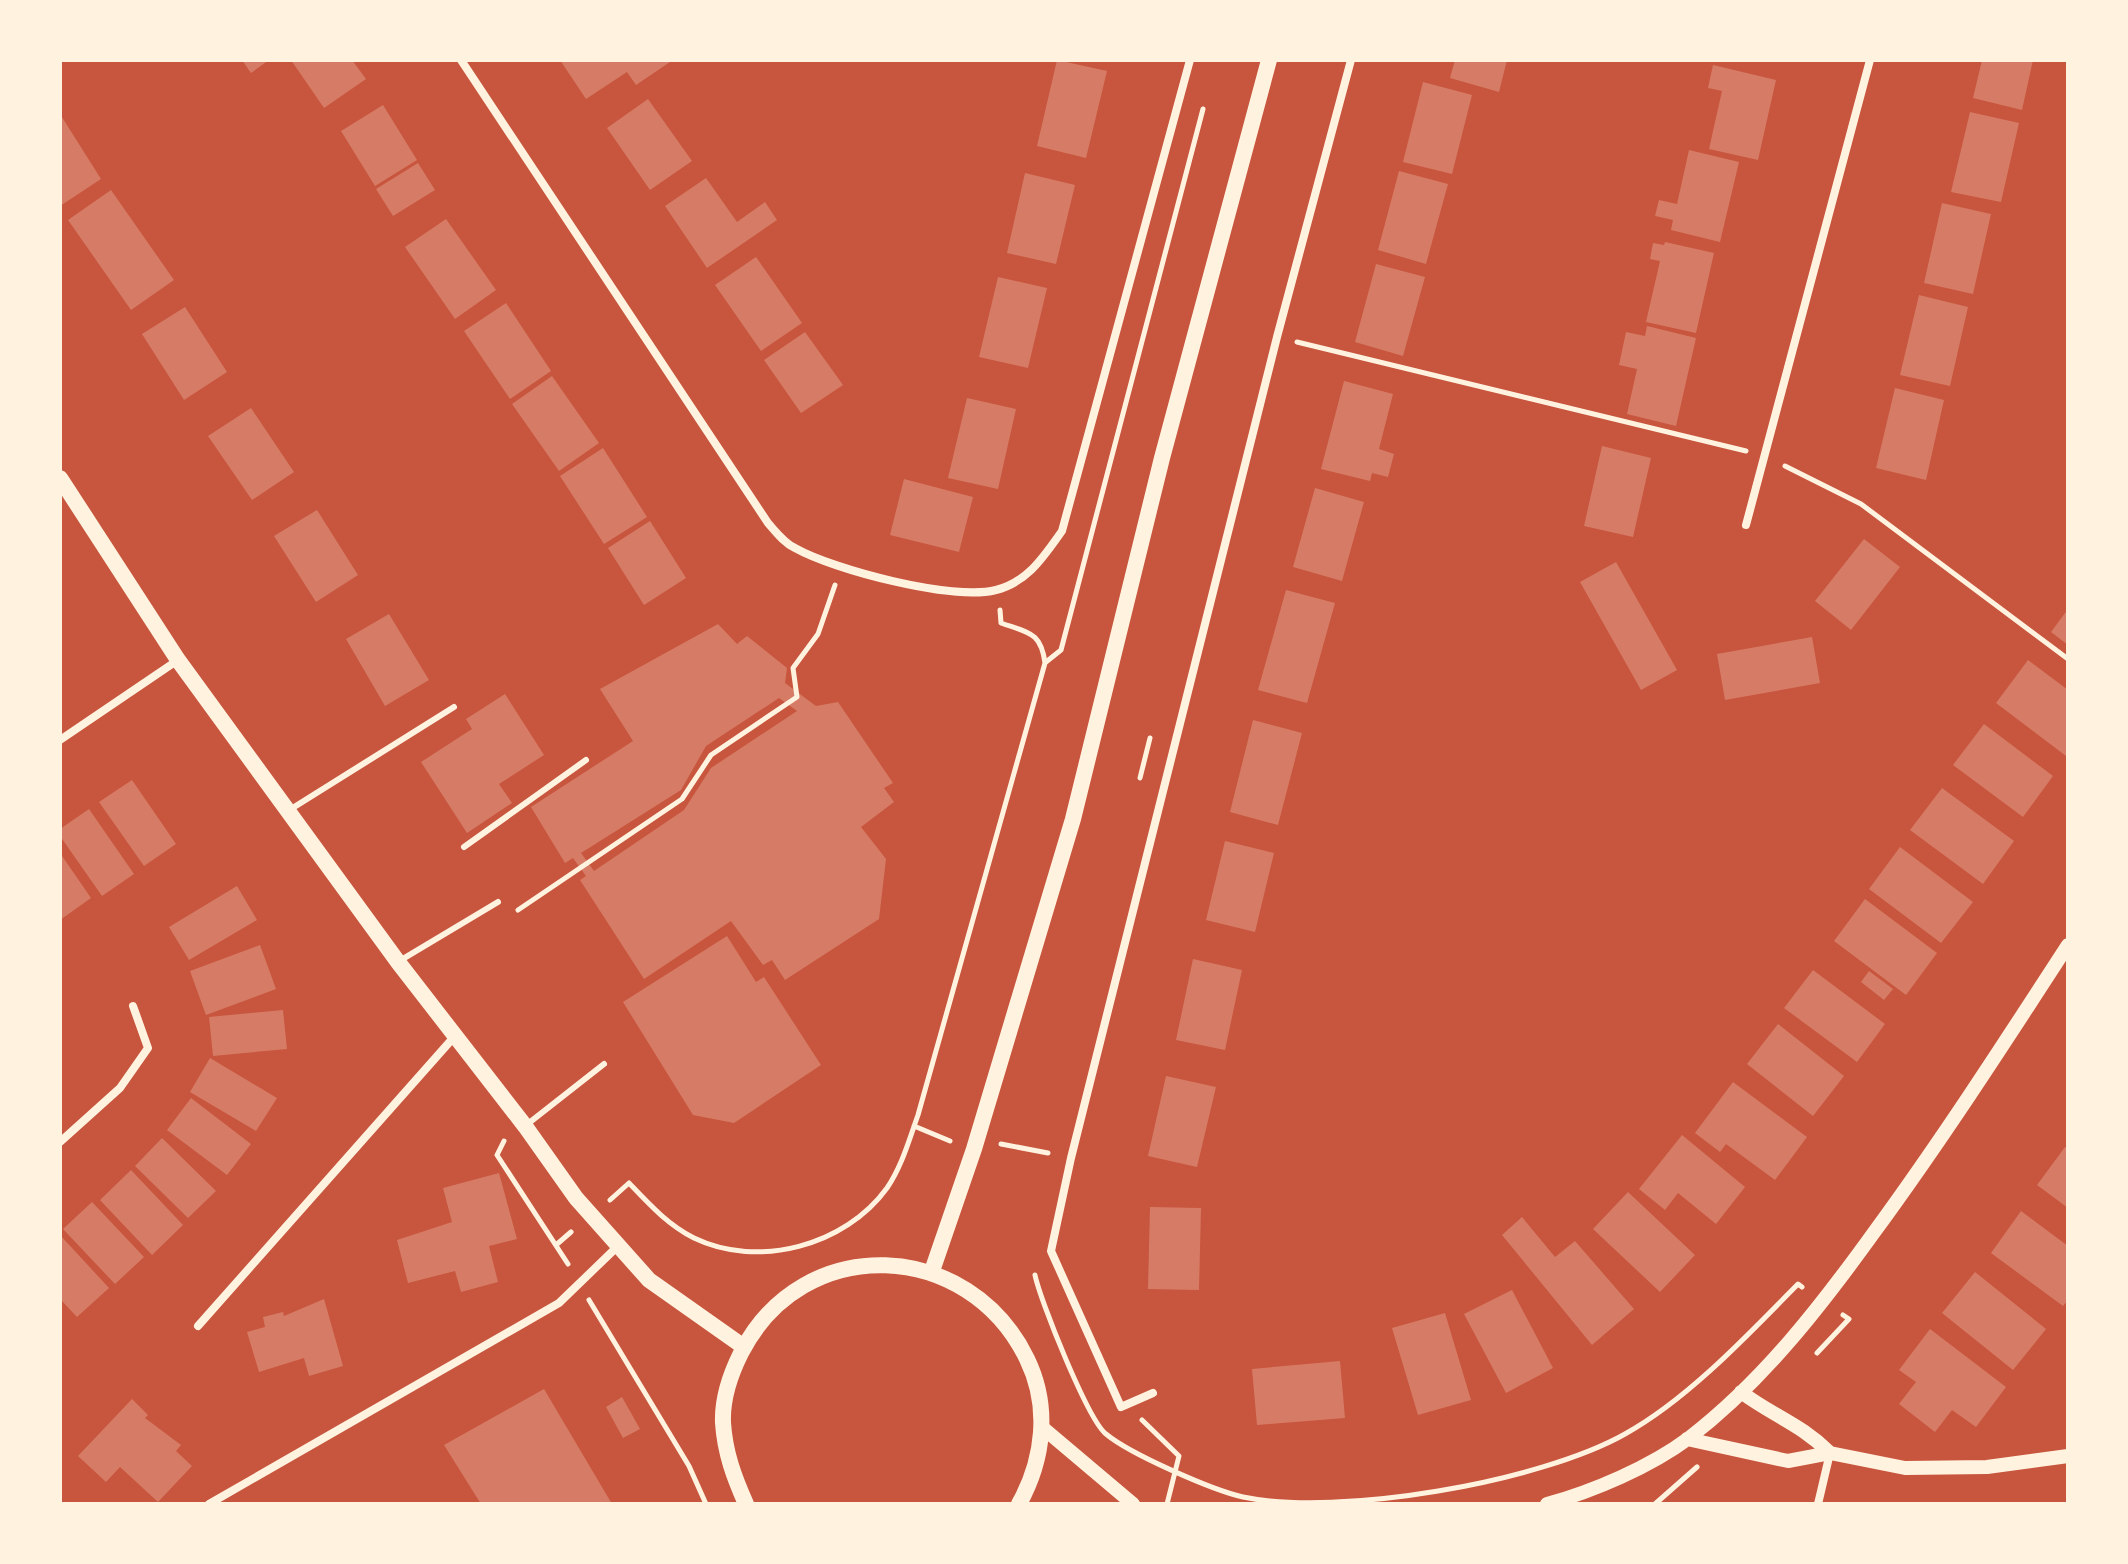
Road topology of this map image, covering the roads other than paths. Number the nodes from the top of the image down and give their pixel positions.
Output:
1 (461, 60) edge
2 (1190, 60) edge
3 (1269, 60) edge
4 (1351, 60) edge
5 (1870, 60) edge
6 (60, 478) edge
7 (1746, 525) dead end
8 (178, 660) junction
9 (454, 707) dead end
10 (60, 740) edge
11 (586, 760) dead end
12 (287, 810) junction
13 (464, 847) dead end
14 (498, 902) dead end
15 (2068, 945) edge
16 (398, 962) junction
17 (133, 1006) dead end
18 (454, 1037) junction
19 (604, 1064) dead end
20 (520, 1120) junction
21 (60, 1142) edge
22 (618, 1246) junction
23 (932, 1271) junction
24 (198, 1326) dead end
25 (744, 1347) junction
26 (1741, 1392) junction
27 (1153, 1393) dead end
28 (1043, 1428) junction
29 (1687, 1439) junction
30 (1830, 1453) junction
31 (2068, 1456) edge
32 (209, 1504) edge
33 (746, 1504) edge
34 (1019, 1504) edge
35 (1133, 1504) edge
36 (1547, 1504) edge
37 (1818, 1504) edge

1 - 2 street
3 - 23 main road
4 - 27 street
5 - 7 street
6 - 8 main road
8 - 10 street
8 - 12 main road
9 - 12 lane
11 - 13 lane
12 - 16 main road
14 - 16 lane
15 - 26 street
16 - 18 main road
17 - 21 street
18 - 20 main road
18 - 24 street
19 - 20 lane
20 - 22 main road
22 - 25 main road
22 - 32 street
23 - 25 main road
23 - 28 main road
25 - 33 main road
26 - 29 street
26 - 30 street
28 - 34 main road
28 - 35 street
29 - 30 street
29 - 36 street
30 - 31 street
30 - 37 street

